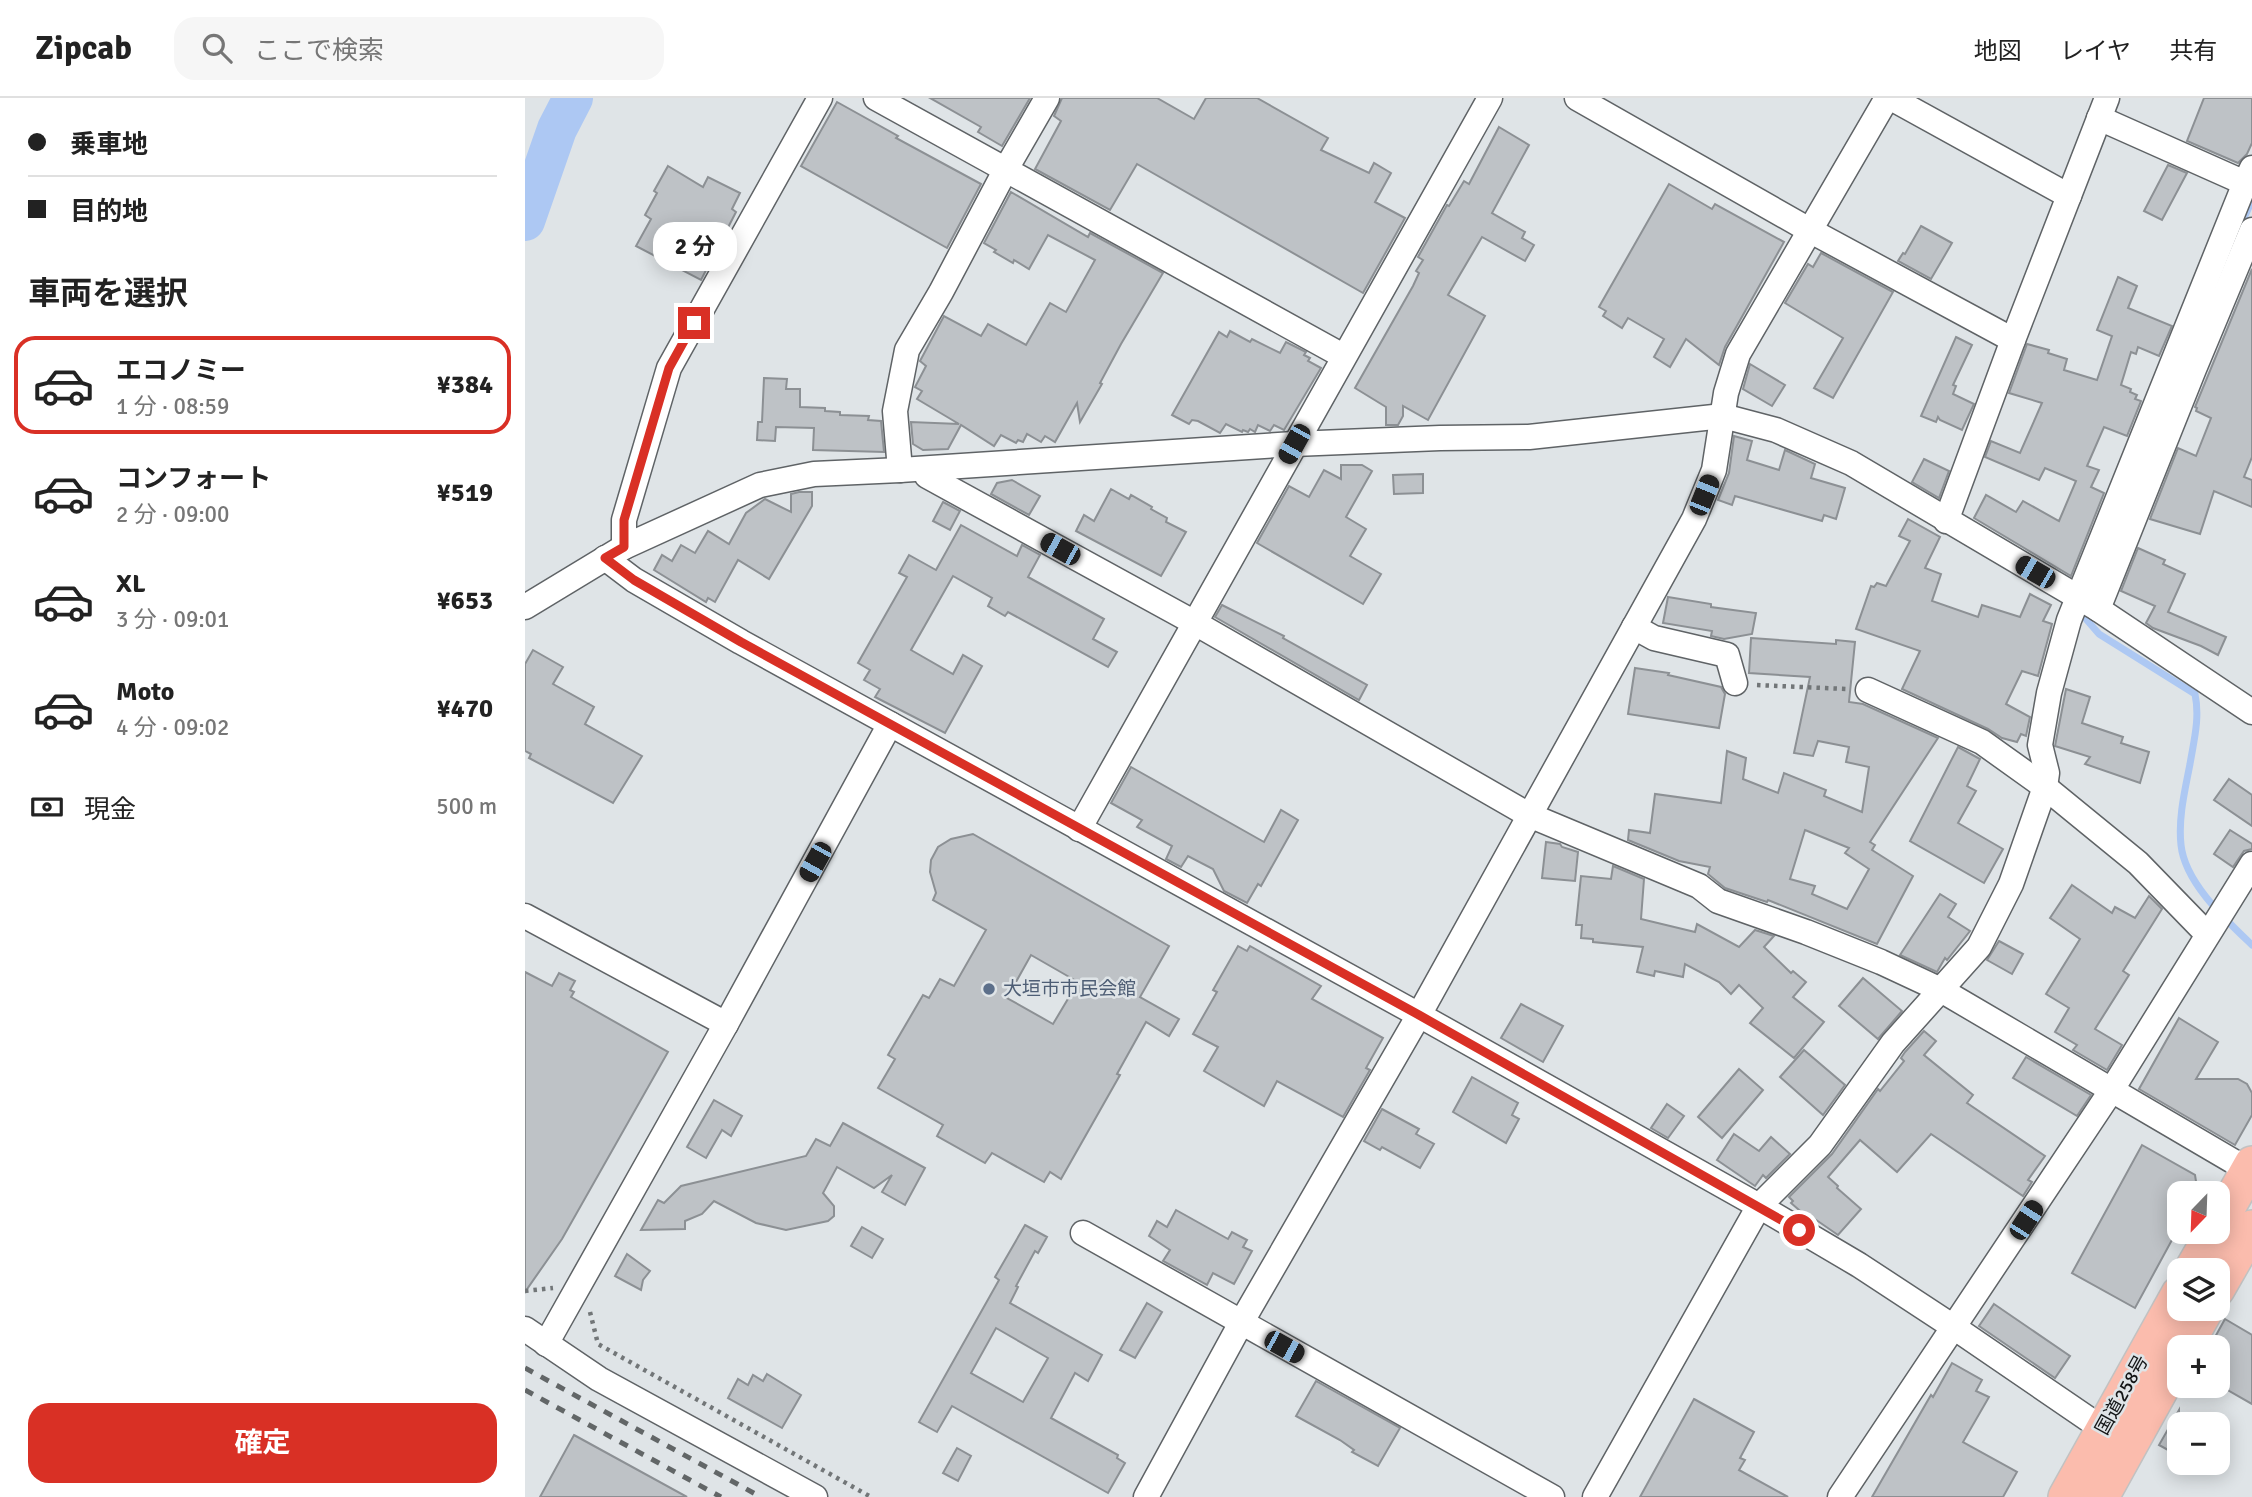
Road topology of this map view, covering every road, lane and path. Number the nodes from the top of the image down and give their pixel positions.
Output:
1 (820, 98) edge
2 (876, 98) edge
3 (1047, 98) edge
4 (1490, 98) edge
5 (1577, 98) edge
6 (1889, 98) edge
7 (2103, 108) edge
8 (1006, 169) junction
9 (2250, 179) edge
10 (2069, 196) junction
11 (1811, 230) junction
12 (2252, 230) edge
13 (2013, 340) junction
14 (1343, 356) junction
15 (1723, 416) junction
16 (1294, 444) junction
17 (925, 469) junction
18 (900, 470) junction
19 (1947, 521) junction
20 (615, 552) junction
21 (2088, 603) junction
22 (525, 607) edge
23 (1195, 623) junction
24 (1634, 627) junction
25 (1735, 683) joint
26 (1868, 690) joint
27 (2252, 712) edge
28 (890, 724) junction
29 (2045, 787) junction
30 (1529, 815) junction
31 (1079, 829) junction
32 (2252, 864) edge
33 (525, 916) edge
34 (2207, 934) junction
35 (1941, 990) junction
36 (1419, 1015) junction
37 (726, 1024) junction
38 (2111, 1091) junction
39 (2250, 1167) edge
40 (2230, 1203) edge
41 (1759, 1206) junction
42 (2252, 1228) edge
43 (1083, 1233) dead end
44 (2230, 1266) edge
45 (560, 1290) dead end
46 (525, 1291) edge
47 (586, 1306) dead end
48 (2167, 1321) edge
49 (1241, 1323) junction
50 (525, 1328) edge
51 (1955, 1328) junction
52 (546, 1344) junction
53 (2167, 1371) edge
54 (2115, 1438) junction
55 (815, 1497) edge
56 (871, 1497) edge
57 (1146, 1497) edge
58 (1552, 1497) edge
59 (1595, 1497) edge
60 (1840, 1497) edge
61 (2066, 1497) edge
62 (2101, 1497) edge

1 - 20 street
2 - 8 street
3 - 8 street
4 - 14 street
5 - 11 street
6 - 10 street
6 - 11 street
7 - 9 street
7 - 10 street
8 - 14 street
8 - 18 street
9 - 21 street
10 - 13 street
11 - 13 street
11 - 15 street
12 - 21 street
13 - 19 street
14 - 16 street
15 - 16 street
15 - 19 street
15 - 24 street
16 - 17 street
16 - 23 street
17 - 18 street
17 - 23 street
18 - 20 street
19 - 21 street
20 - 22 street
20 - 28 street
21 - 27 street
21 - 29 street
23 - 30 street
23 - 31 street
24 - 25 street
24 - 30 street
25 - 26 path
26 - 29 street
28 - 31 street
28 - 37 street
29 - 34 street
29 - 35 street
30 - 35 street
30 - 36 street
31 - 36 street
32 - 34 street
33 - 37 street
34 - 38 street
35 - 38 street
35 - 41 street
36 - 41 street
36 - 49 street
37 - 52 street
38 - 39 street
38 - 51 street
39 - 40 highway
41 - 51 street
41 - 59 street
42 - 44 highway
43 - 49 street
45 - 46 path
47 - 56 path
48 - 54 highway, 国道258号
49 - 57 street
49 - 58 street
50 - 52 street
51 - 54 street
51 - 60 street
52 - 55 street
53 - 54 highway, 国道258号
54 - 61 highway, 国道258号
54 - 62 highway, 国道258号

